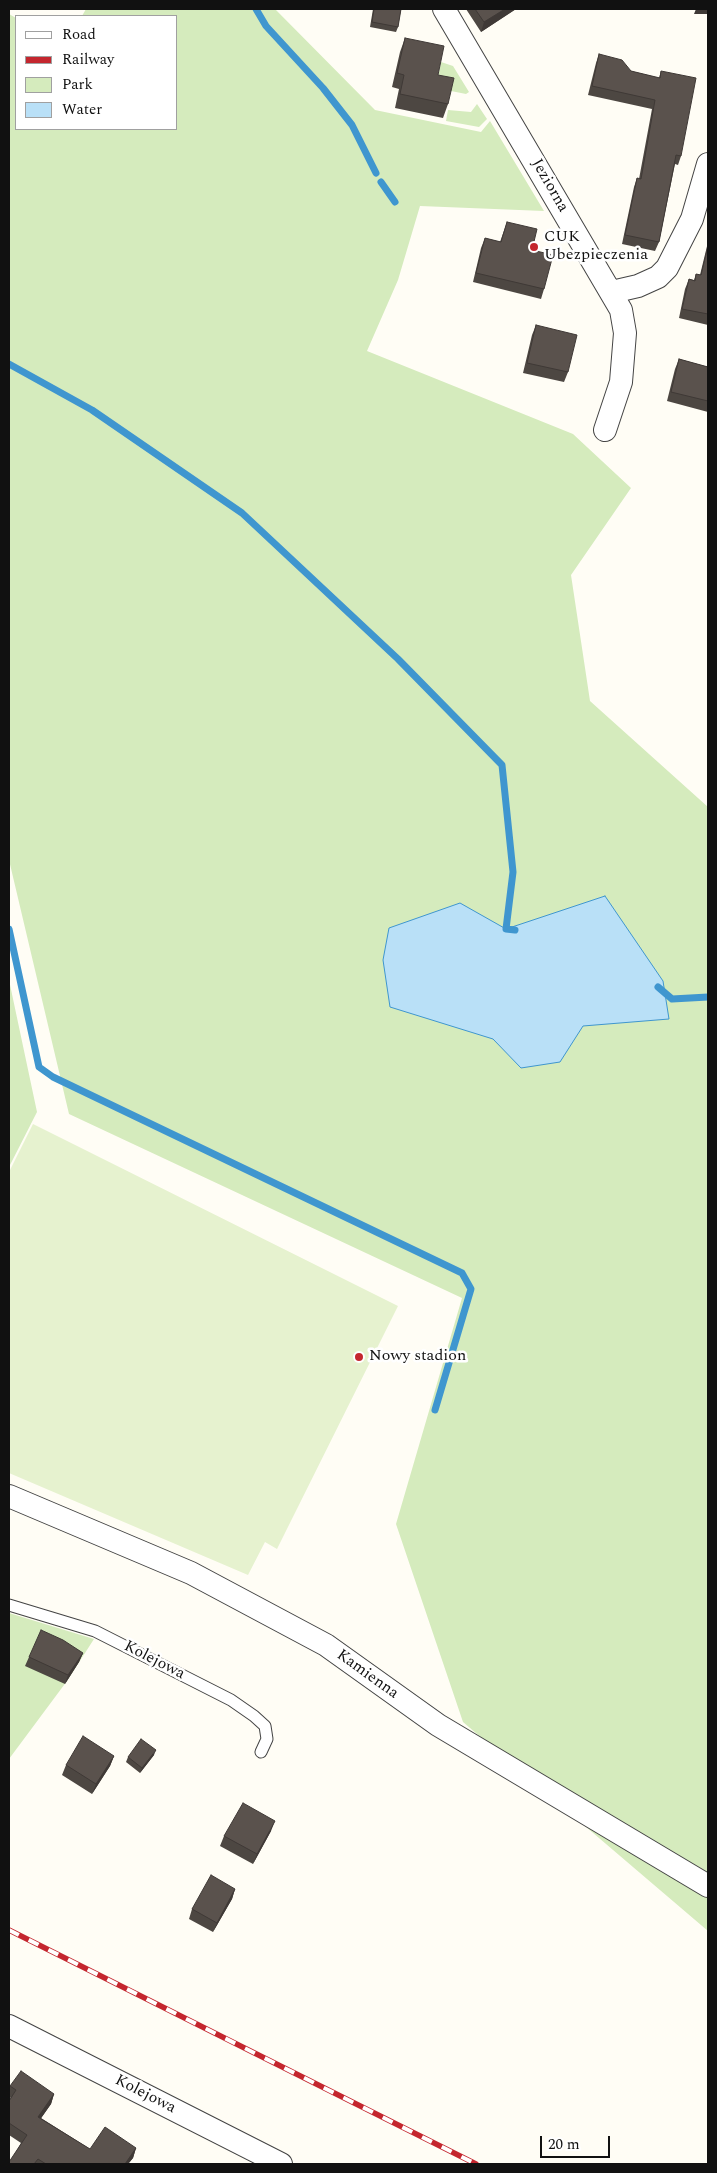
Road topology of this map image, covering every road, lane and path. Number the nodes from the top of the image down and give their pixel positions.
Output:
1 (444, 9) edge
2 (708, 164) edge
3 (612, 292) junction
4 (605, 430) dead end
5 (9, 1496) edge
6 (9, 1605) edge
7 (261, 1752) dead end
8 (708, 1886) edge
9 (9, 2026) edge
10 (281, 2164) edge

1 - 3 street, Jeziorna
2 - 3 street
3 - 4 street, Jeziorna
5 - 8 street, Kamienna
6 - 7 lane, Kolejowa
9 - 10 street, Kolejowa

